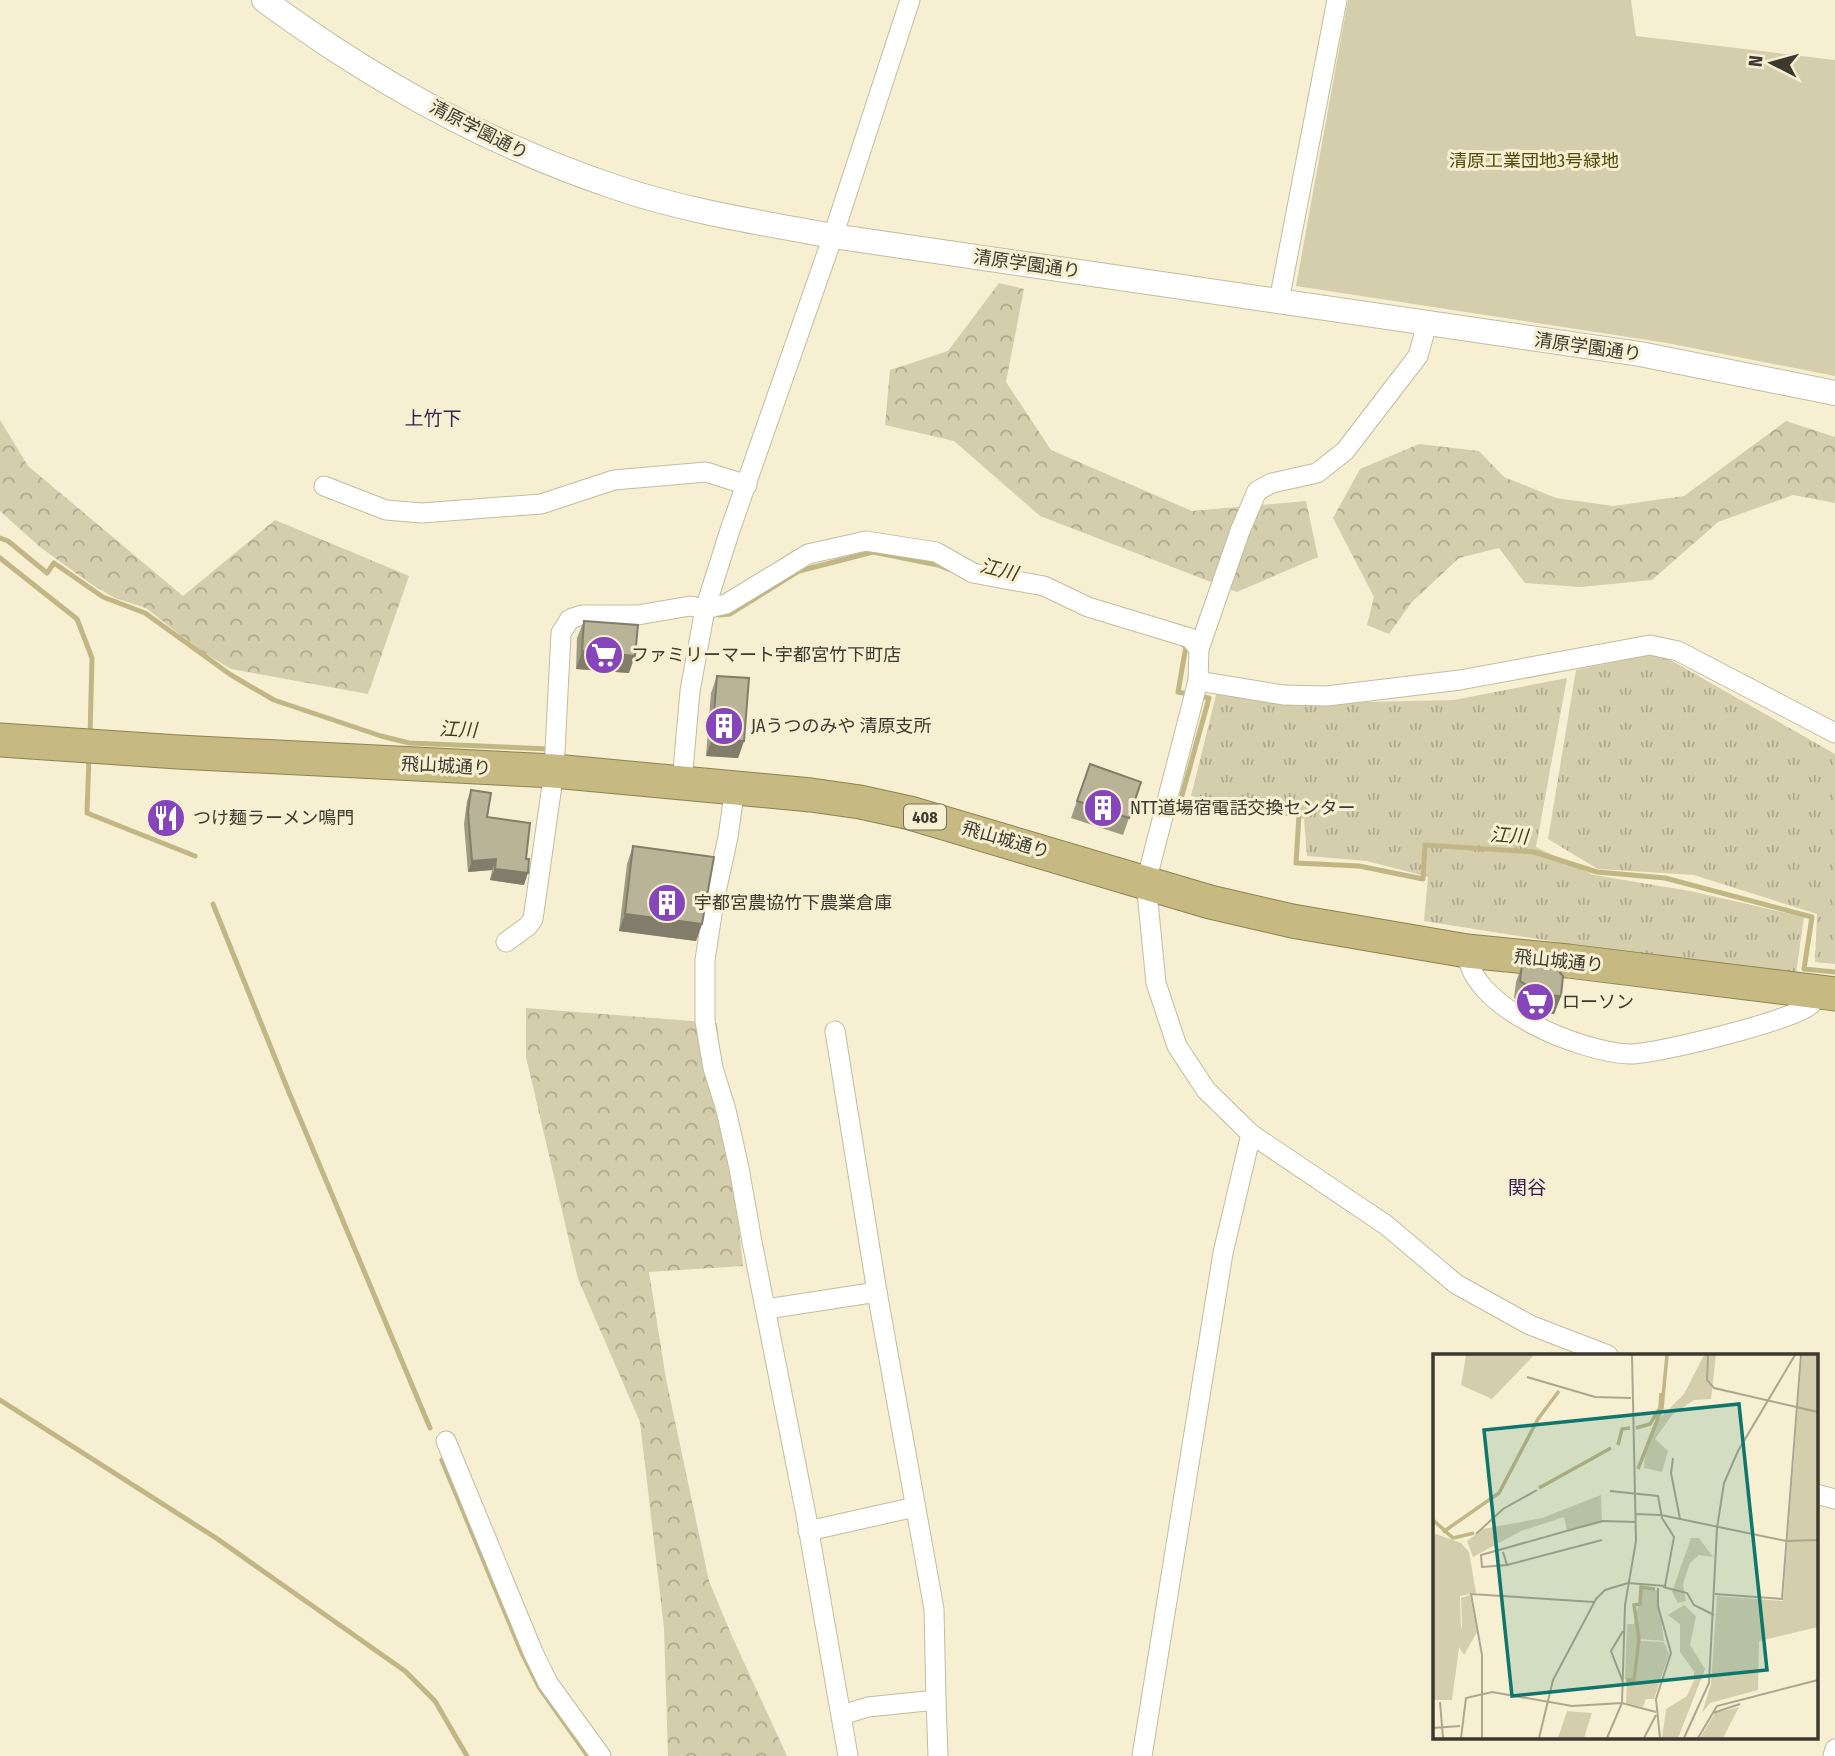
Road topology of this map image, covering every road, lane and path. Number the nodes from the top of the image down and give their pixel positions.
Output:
1 (264, 0) edge
2 (910, 0) edge
3 (1337, 0) edge
4 (833, 236) junction
5 (1279, 301) junction
6 (1427, 324) junction
7 (1835, 393) edge
8 (747, 485) junction
9 (324, 486) dead end
10 (705, 609) junction
11 (1199, 649) junction
12 (1198, 681) junction
13 (1835, 733) edge
14 (0, 740) edge
15 (554, 771) junction
16 (682, 782) junction
17 (735, 787) junction
18 (1146, 883) junction
19 (506, 942) dead end
20 (1467, 951) junction
21 (1827, 993) edge
22 (835, 1031) dead end
23 (1251, 1134) junction
24 (877, 1292) junction
25 (767, 1309) junction
26 (1605, 1354) edge
27 (446, 1441) dead end
28 (1818, 1495) edge
29 (1835, 1499) edge
30 (915, 1507) junction
31 (808, 1531) junction
32 (936, 1700) junction
33 (842, 1715) junction
34 (1835, 1749) edge
35 (601, 1756) edge
36 (848, 1756) edge
37 (938, 1756) edge
38 (1142, 1756) edge
39 (1833, 1756) edge

1 - 4 street, 清原学園通り
2 - 4 street
3 - 5 street
4 - 5 street, 清原学園通り
4 - 8 street
5 - 6 street, 清原学園通り
6 - 7 street, 清原学園通り
6 - 11 street
8 - 9 street
8 - 10 street
10 - 11 street
10 - 15 street
10 - 16 street
11 - 12 street
12 - 13 street
12 - 18 street
14 - 15 highway, 飛山城通り / 408
15 - 16 highway, 飛山城通り / 408
15 - 19 street
16 - 17 highway, 飛山城通り / 408
17 - 18 highway, 飛山城通り / 408
17 - 25 street
18 - 20 highway, 飛山城通り / 408
18 - 23 street
20 - 21 highway, 飛山城通り / 408
20 - 21 street
22 - 24 street
23 - 26 street
23 - 38 street
24 - 25 street
24 - 30 street
25 - 31 street
27 - 35 street
28 - 29 street
30 - 31 street
30 - 32 street
31 - 33 street
32 - 33 street
32 - 37 street
33 - 36 street
34 - 39 street

